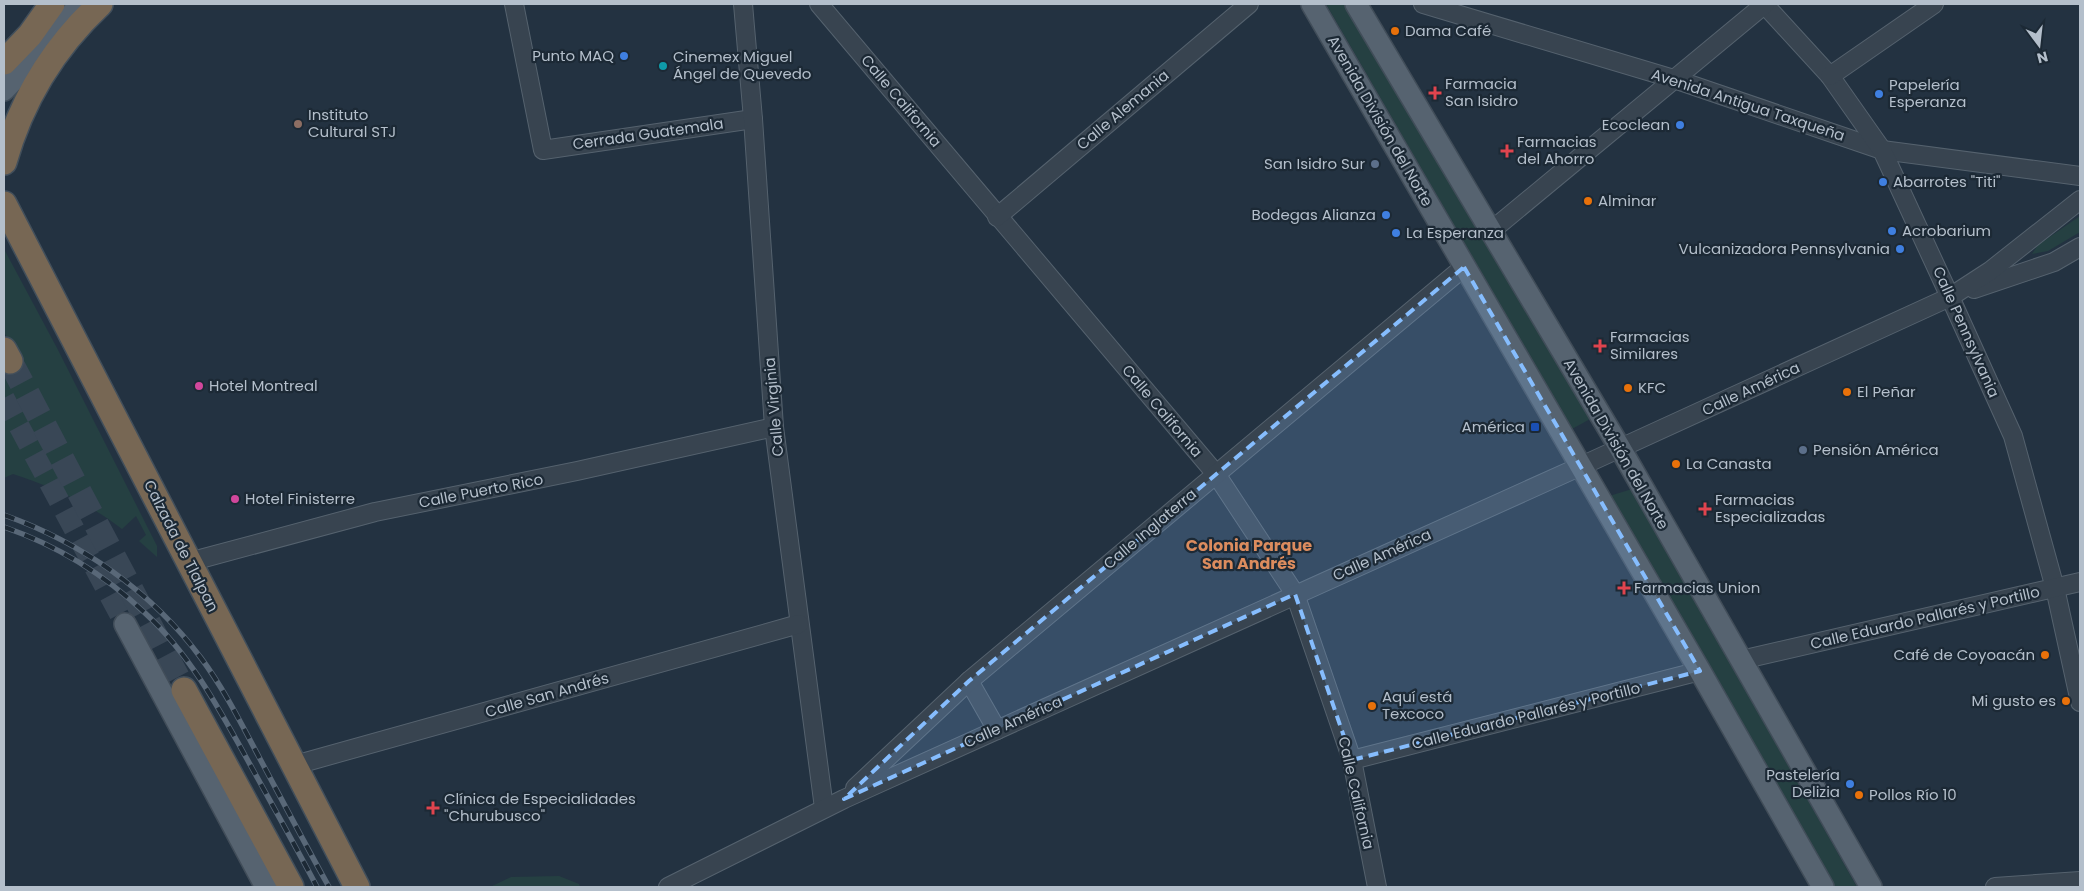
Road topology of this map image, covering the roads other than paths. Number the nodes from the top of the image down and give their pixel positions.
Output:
1 (514, 4) edge
2 (743, 4) edge
3 (819, 4) edge
4 (1249, 4) edge
5 (1312, 4) edge
6 (1356, 4) edge
7 (1423, 4) edge
8 (1765, 4) edge
9 (1934, 4) edge
10 (83, 5) edge
11 (47, 22) edge
12 (4, 62) edge
13 (1830, 76) junction
14 (1674, 79) junction
15 (4, 90) edge
16 (753, 119) junction
17 (1882, 150) junction
18 (4, 162) edge
19 (2080, 176) edge
20 (2080, 200) edge
21 (4, 204) edge
22 (997, 217) junction
23 (1491, 230) junction
24 (2080, 247) edge
25 (1464, 267) junction
26 (1950, 297) junction
27 (774, 427) junction
28 (1620, 448) junction
29 (1580, 467) junction
30 (1216, 474) junction
31 (188, 562) junction
32 (2080, 582) edge
33 (2055, 588) junction
34 (1295, 594) junction
35 (125, 624) tunnel mouth
36 (799, 624) junction
37 (1741, 660) junction
38 (1700, 672) junction
39 (968, 681) junction
40 (184, 690) tunnel mouth
41 (2080, 702) edge
42 (997, 730) junction
43 (1352, 760) junction
44 (295, 765) junction
45 (844, 799) junction
46 (824, 808) junction
47 (2080, 881) edge
48 (266, 887) edge
49 (290, 887) edge
50 (357, 887) edge
51 (668, 887) edge
52 (1377, 887) edge
53 (1823, 887) edge
54 (1871, 887) edge
55 (1995, 887) edge

1 - 16 street, Cerrada Guatemala
2 - 16 street, Calle Virginia
3 - 22 street, Calle California
4 - 22 street, Calle Alemania
5 - 25 main road, Avenida División del Norte
6 - 23 main road, Avenida División del Norte
7 - 14 street, Avenida Antigua Taxqueña
8 - 13 street, Calle Pennsylvania
8 - 14 street
9 - 13 street
10 - 11 main road
10 - 18 highway
11 - 12 highway
11 - 15 main road
13 - 17 street, Calle Pennsylvania
14 - 17 street, Avenida Antigua Taxqueña
14 - 23 street
16 - 27 street, Calle Virginia
17 - 19 street, Avenida Antigua Taxqueña
17 - 26 street, Calle Pennsylvania
20 - 26 street, Calle América
21 - 31 highway, Calzada de Tlalpan
22 - 30 street, Calle California
23 - 28 main road, Avenida División del Norte
24 - 26 street
25 - 29 main road, Avenida División del Norte
25 - 30 street, Calle Inglaterra
26 - 28 street, Calle América
26 - 33 street, Calle Pennsylvania
27 - 31 street, Calle Puerto Rico
27 - 36 street, Calle Virginia
28 - 29 street, Calle América
28 - 37 main road, Avenida División del Norte
29 - 34 street, Calle América
29 - 38 main road, Avenida División del Norte
30 - 34 street, Calle California
30 - 39 street, Calle Inglaterra
31 - 44 highway, Calzada de Tlalpan
32 - 33 street, Calle Eduardo Pallarés y Portillo
33 - 37 street, Calle Eduardo Pallarés y Portillo
33 - 41 street, Calle Pennsylvania
34 - 42 street, Calle América
34 - 43 street, Calle California
35 - 48 main road
36 - 44 street, Calle San Andrés
36 - 46 street, Calle Virginia
37 - 54 main road, Avenida División del Norte
38 - 43 street, Calle Eduardo Pallarés y Portillo
38 - 53 main road, Avenida División del Norte
39 - 42 street
39 - 45 street, Calle Inglaterra
40 - 49 highway
42 - 45 street, Calle América
43 - 52 street, Calle California
44 - 50 highway, Calzada de Tlalpan
45 - 46 street, Calle América
46 - 51 street, Calle América
47 - 55 street

